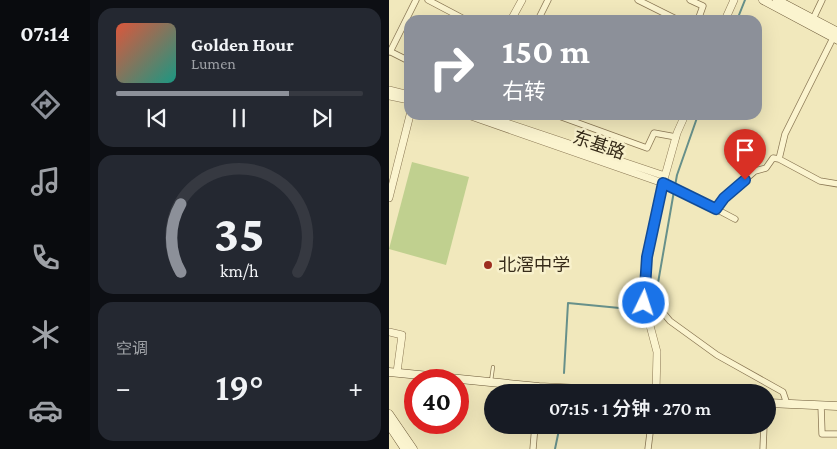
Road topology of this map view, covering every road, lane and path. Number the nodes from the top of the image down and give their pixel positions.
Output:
1 (416, 0) edge
2 (428, 0) edge
3 (517, 0) edge
4 (521, 0) edge
5 (548, 0) edge
6 (638, 0) edge
7 (690, 0) edge
8 (734, 0) edge
9 (763, 0) edge
10 (777, 0) edge
11 (822, 0) edge
12 (408, 15) edge
13 (456, 15) edge
14 (510, 15) edge
15 (514, 15) edge
16 (540, 15) edge
17 (668, 15) edge
18 (700, 15) edge
19 (727, 15) edge
20 (813, 19) junction
21 (404, 23) edge
22 (836, 36) edge
23 (389, 51) edge
24 (404, 58) edge
25 (389, 90) edge
26 (404, 94) edge
27 (389, 96) edge
28 (404, 99) edge
29 (409, 120) edge
30 (483, 120) edge
31 (497, 120) edge
32 (570, 120) edge
33 (683, 120) edge
34 (676, 137) junction
35 (779, 159) junction
36 (664, 179) junction
37 (837, 184) edge
38 (389, 198) edge
39 (716, 209) junction
40 (735, 219) dead end
41 (645, 291) junction
42 (389, 332) edge
43 (493, 368) dead end
44 (392, 373) edge
45 (491, 382) junction
46 (469, 383) edge
47 (503, 384) edge
48 (655, 384) edge
49 (776, 403) edge
50 (787, 404) junction
51 (821, 405) junction
52 (837, 406) edge
53 (389, 414) edge
54 (389, 425) edge
55 (534, 434) edge
56 (650, 434) edge
57 (764, 434) edge
58 (837, 434) edge
59 (405, 449) edge
60 (413, 449) edge
61 (533, 449) edge
62 (648, 449) edge
63 (763, 449) edge

1 - 12 street
2 - 13 street
3 - 14 street
4 - 15 street
5 - 16 street
6 - 17 street
7 - 18 street
8 - 19 street
9 - 22 main road
10 - 20 main road
11 - 20 street
20 - 22 main road
21 - 23 street
22 - 35 street
23 - 24 street
25 - 26 street
27 - 28 street
29 - 38 street
30 - 36 street, 东基路
31 - 36 street, 东基路
32 - 34 street
33 - 34 street
34 - 36 street
35 - 37 street
35 - 39 street
36 - 39 street
36 - 41 street
39 - 40 street
41 - 48 street
41 - 50 street
42 - 44 street
43 - 45 lane
44 - 45 main road
45 - 46 main road
45 - 47 main road
49 - 50 main road
50 - 51 main road
51 - 52 main road
51 - 58 street
53 - 60 main road
54 - 59 main road
55 - 61 street
56 - 62 street
57 - 63 street

